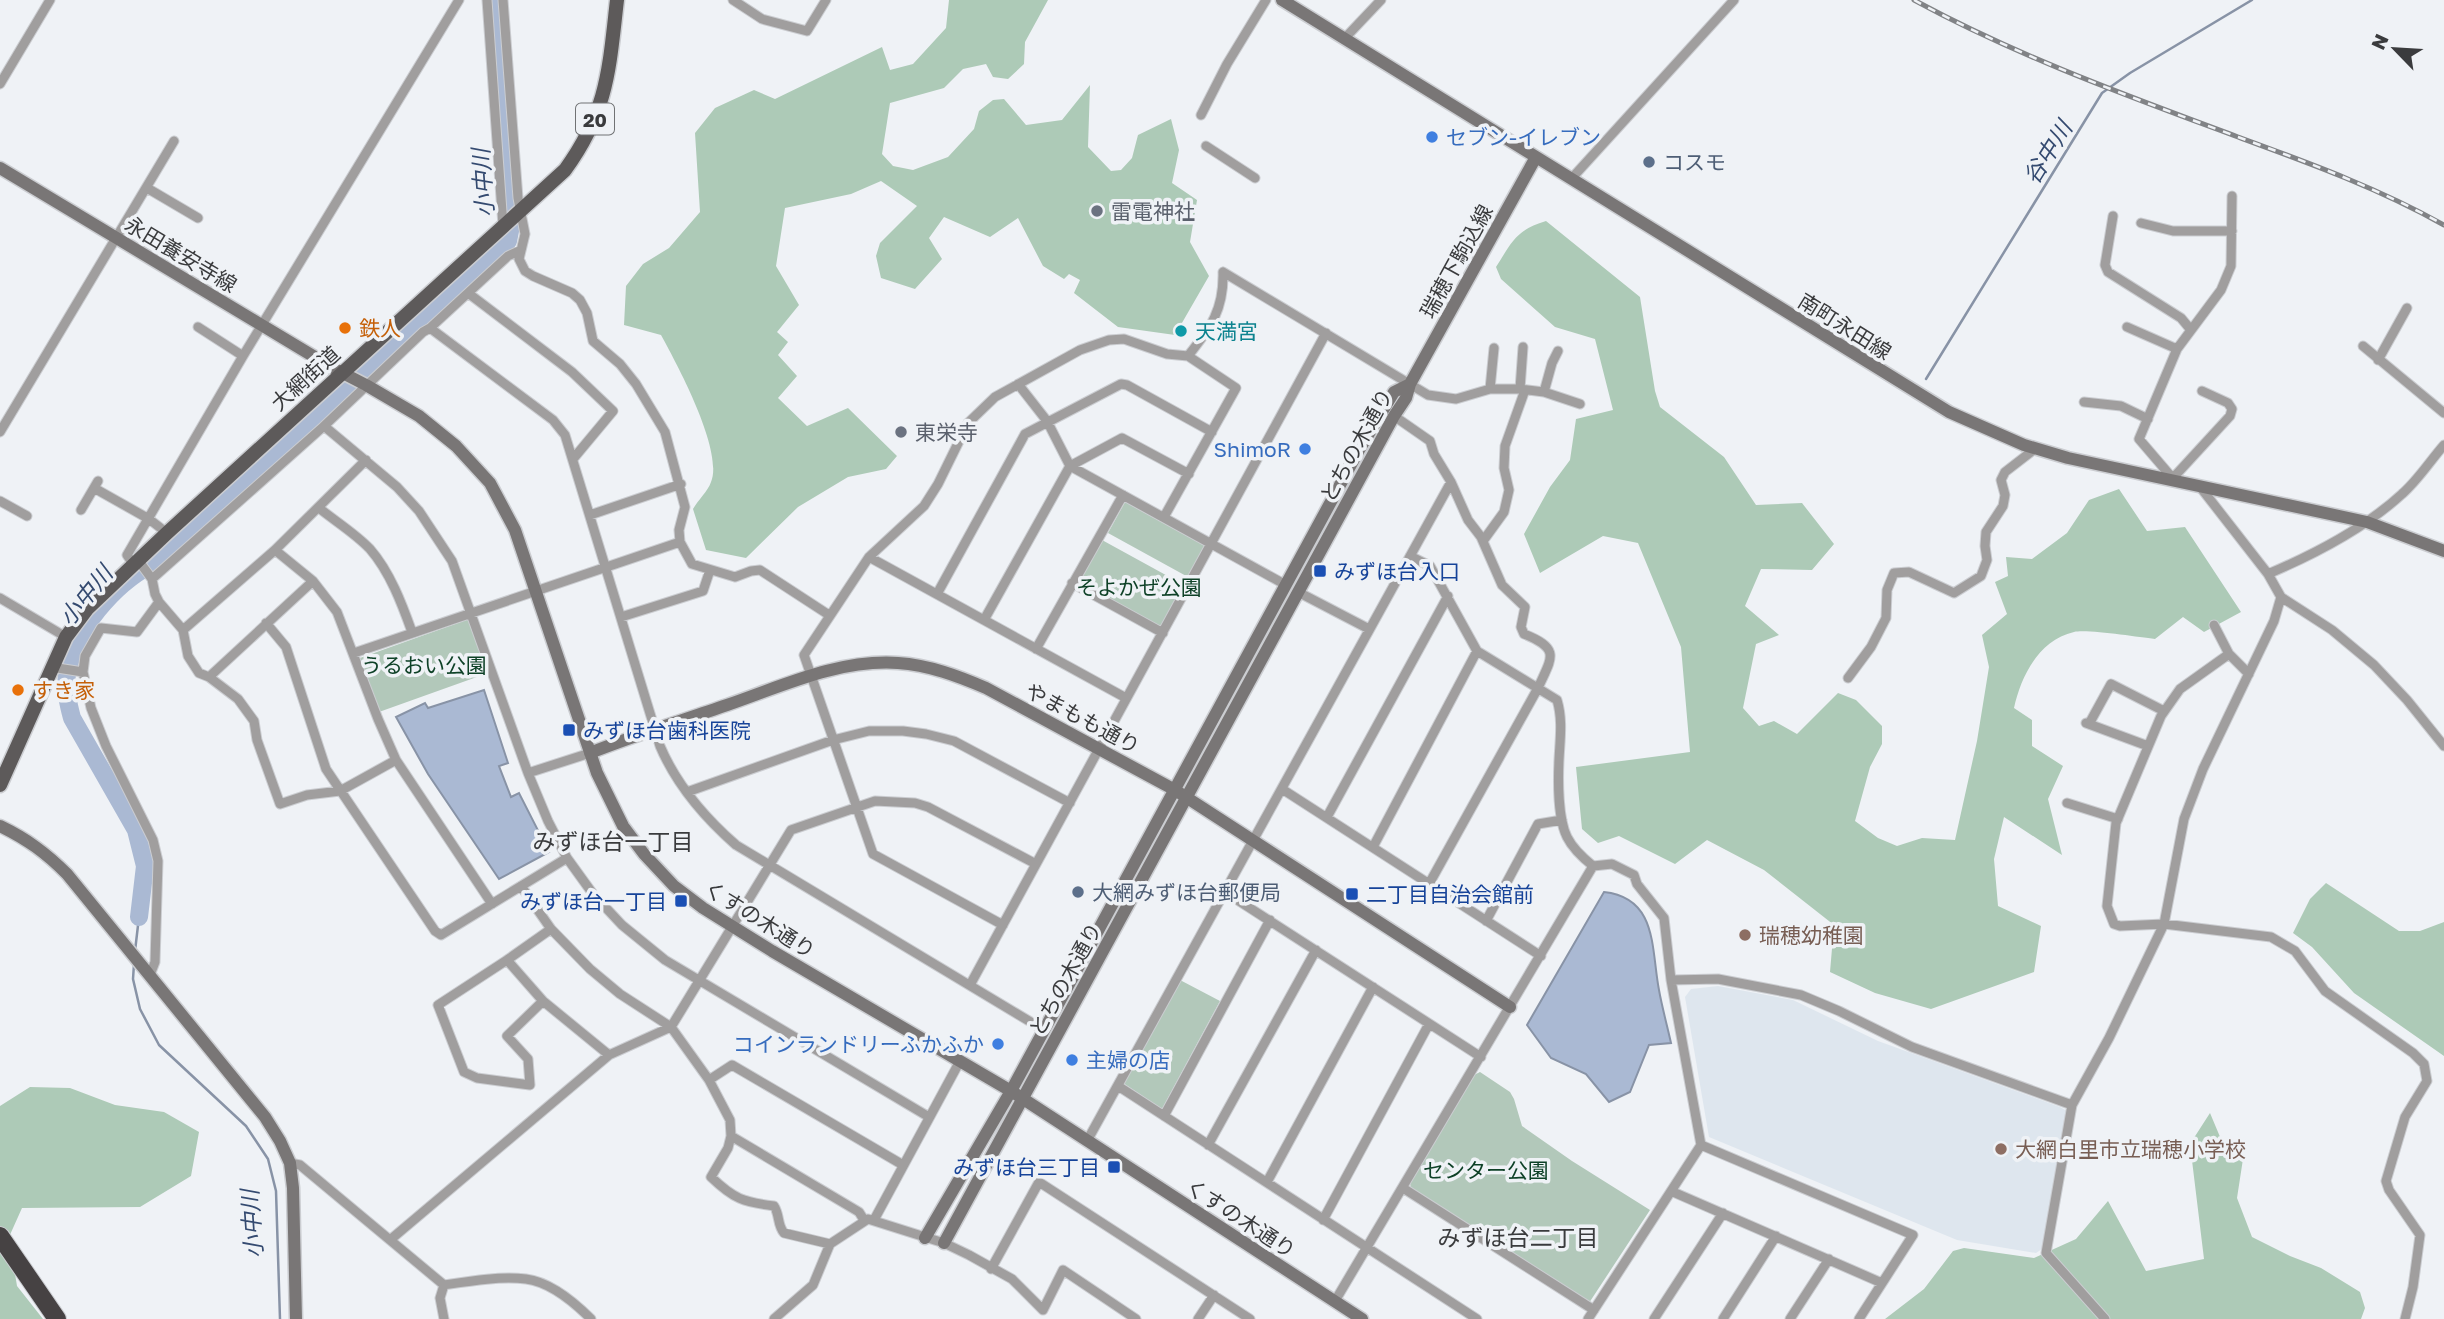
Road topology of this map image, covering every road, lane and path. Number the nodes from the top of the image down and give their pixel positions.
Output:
1 (50, 0) edge
2 (458, 0) edge
3 (487, 0) edge
4 (503, 0) edge
5 (617, 0) edge
6 (733, 0) edge
7 (826, 0) edge
8 (1266, 0) edge
9 (1282, 0) edge
10 (1381, 0) edge
11 (1734, 0) edge
12 (1345, 38) junction
13 (0, 85) edge
14 (1201, 115) dead end
15 (174, 142) dead end
16 (1206, 146) dead end
17 (1536, 157) junction
18 (0, 168) edge
19 (1255, 178) dead end
20 (1572, 178) junction
21 (147, 188) junction
22 (2232, 196) dead end
23 (519, 212) junction
24 (2113, 216) dead end
25 (198, 218) dead end
26 (2141, 223) dead end
27 (503, 226) junction
28 (2232, 231) junction
29 (117, 238) junction
30 (521, 250) junction
31 (468, 293) junction
32 (2407, 308) dead end
33 (262, 326) junction
34 (198, 327) dead end
35 (2127, 327) dead end
36 (430, 328) junction
37 (2191, 330) junction
38 (1326, 333) junction
39 (2363, 346) dead end
40 (1523, 347) dead end
41 (1494, 348) dead end
42 (2177, 349) junction
43 (1558, 351) dead end
44 (243, 356) junction
45 (1188, 356) junction
46 (2378, 360) junction
47 (343, 372) junction
48 (1410, 383) junction
49 (1018, 384) junction
50 (366, 385) junction
51 (1490, 389) junction
52 (1522, 390) junction
53 (2202, 391) dead end
54 (1544, 392) junction
55 (2084, 402) dead end
56 (1580, 404) dead end
57 (2444, 413) edge
58 (1394, 416) junction
59 (2148, 419) junction
60 (1047, 421) junction
61 (324, 426) junction
62 (0, 432) edge
63 (1212, 432) junction
64 (2444, 445) edge
65 (2036, 449) junction
66 (573, 459) junction
67 (366, 460) junction
68 (1070, 466) junction
69 (1189, 474) junction
70 (2175, 480) junction
71 (1451, 482) junction
72 (681, 484) junction
73 (2201, 488) junction
74 (1123, 495) junction
75 (0, 501) edge
76 (319, 508) junction
77 (81, 510) dead end
78 (590, 515) junction
79 (27, 516) dead end
80 (1164, 517) junction
81 (149, 519) junction
82 (2367, 522) junction
83 (167, 533) junction
84 (1483, 541) junction
85 (680, 542) junction
86 (1211, 544) junction
87 (275, 550) junction
88 (2444, 551) edge
89 (1410, 556) junction
90 (869, 557) junction
91 (136, 562) junction
92 (606, 567) junction
93 (710, 570) junction
94 (2269, 574) junction
95 (152, 579) junction
96 (313, 581) junction
97 (1072, 583) junction
98 (1286, 585) junction
99 (536, 591) junction
100 (1298, 592) junction
101 (937, 594) junction
102 (1448, 596) junction
103 (2281, 597) junction
104 (0, 598) edge
105 (159, 602) junction
106 (472, 613) junction
107 (829, 615) junction
108 (621, 617) junction
109 (984, 620) junction
110 (267, 623) junction
111 (2214, 625) dead end
112 (183, 629) junction
113 (1369, 629) junction
114 (412, 632) junction
115 (1163, 633) junction
116 (66, 637) junction
117 (1036, 649) junction
118 (1477, 651) junction
119 (354, 653) junction
120 (2229, 654) junction
121 (51, 667) junction
122 (83, 672) junction
123 (2249, 674) junction
124 (811, 675) junction
125 (209, 677) junction
126 (1848, 678) dead end
127 (1538, 688) junction
128 (1126, 698) junction
129 (2164, 711) junction
130 (654, 730) junction
131 (833, 740) junction
132 (2148, 746) junction
133 (2444, 746) edge
134 (1099, 748) junction
135 (590, 753) junction
136 (397, 760) junction
137 (528, 773) junction
138 (0, 785) edge
139 (1282, 789) junction
140 (1175, 790) junction
141 (340, 791) junction
142 (687, 792) junction
143 (1186, 798) junction
144 (1070, 803) junction
145 (2067, 803) dead end
146 (856, 806) junction
147 (1327, 817) junction
148 (1562, 820) junction
149 (2118, 820) junction
150 (0, 826) edge
151 (1252, 841) junction
152 (1373, 847) junction
153 (567, 858) junction
154 (1036, 864) junction
155 (770, 866) junction
156 (1593, 866) junction
157 (1429, 884) junction
158 (521, 886) junction
159 (1225, 892) junction
160 (492, 904) junction
161 (1270, 920) junction
162 (1486, 921) junction
163 (2164, 923) junction
164 (1003, 925) junction
165 (732, 926) junction
166 (551, 929) junction
167 (1316, 950) junction
168 (1541, 956) junction
169 (508, 960) junction
170 (150, 975) junction
171 (1671, 980) junction
172 (699, 981) junction
173 (970, 985) junction
174 (1373, 987) junction
175 (542, 1001) junction
176 (1510, 1007) junction
177 (1429, 1024) junction
178 (671, 1027) junction
179 (1044, 1030) junction
180 (609, 1055) junction
181 (1481, 1057) junction
182 (960, 1061) junction
183 (709, 1080) junction
184 (1118, 1086) junction
185 (1016, 1094) junction
186 (2072, 1105) junction
187 (1164, 1116) junction
188 (929, 1117) junction
189 (732, 1136) junction
190 (1087, 1141) junction
191 (1208, 1145) junction
192 (1701, 1145) junction
193 (290, 1163) junction
194 (903, 1165) junction
195 (1266, 1182) junction
196 (1403, 1188) junction
197 (1671, 1191) junction
198 (1723, 1213) junction
199 (869, 1220) junction
200 (1323, 1220) junction
201 (0, 1236) edge
202 (1776, 1236) junction
203 (925, 1238) junction
204 (390, 1240) junction
205 (944, 1243) junction
206 (830, 1244) junction
207 (1368, 1248) junction
208 (1829, 1259) junction
209 (991, 1269) junction
210 (1882, 1283) junction
211 (444, 1285) junction
212 (1214, 1295) junction
213 (1335, 1301) junction
214 (1591, 1315) edge
215 (776, 1318) edge
216 (1133, 1318) edge
217 (57, 1319) edge
218 (296, 1319) edge
219 (444, 1319) edge
220 (591, 1319) edge
221 (1198, 1319) edge
222 (1250, 1319) edge
223 (1362, 1319) edge
224 (1477, 1319) edge
225 (1654, 1319) edge
226 (1723, 1319) edge
227 (1790, 1319) edge
228 (1859, 1319) edge
229 (2105, 1319) edge
230 (2405, 1319) edge

1 - 13 street
2 - 33 street
3 - 27 street
4 - 23 street
5 - 23 main road, 大網街道 / 20
6 - 7 street
8 - 14 street
9 - 12 street, 南町永田線
10 - 12 street
11 - 20 street
12 - 17 street, 南町永田線
15 - 21 street
16 - 19 street
17 - 20 street, 南町永田線
17 - 48 street, 瑞穂下駒込線
18 - 29 street, 永田養安寺線
20 - 65 street, 南町永田線
21 - 25 street
21 - 29 street
22 - 28 street
23 - 27 main road, 大網街道 / 20
23 - 30 street
24 - 37 street
26 - 28 street
27 - 47 main road, 大網街道 / 20
28 - 37 street
29 - 33 street, 永田養安寺線
29 - 62 street
30 - 31 street
30 - 72 street
31 - 36 street
31 - 66 street
32 - 46 street
33 - 44 street
33 - 47 street, 永田養安寺線
34 - 44 street
35 - 42 street
36 - 50 street
36 - 66 street
37 - 42 street
38 - 45 street
38 - 48 street
38 - 86 street
39 - 46 street
40 - 52 street
41 - 51 street
42 - 59 street
43 - 54 street
44 - 81 street
45 - 49 street
45 - 63 street
46 - 57 street
47 - 50 street, くすの木通り
47 - 83 main road, 大網街道 / 20
48 - 51 street
48 - 58 street, とちの木通り
48 - 98 street, とちの木通り
49 - 60 street
49 - 90 street
50 - 61 street
50 - 99 street, くすの木通り
51 - 52 street
52 - 54 street
52 - 84 street
53 - 70 street
54 - 56 street
55 - 59 street
58 - 71 street
58 - 100 street, とちの木通り
59 - 70 street
60 - 63 street
60 - 68 street
60 - 101 street
61 - 67 street
61 - 95 street
63 - 69 street
64 - 82 street
65 - 70 street, 南町永田線
65 - 126 street
66 - 78 street
67 - 76 street
67 - 106 street
68 - 69 street
68 - 74 street
68 - 109 street
69 - 80 street
70 - 73 street, 南町永田線
71 - 84 street
71 - 89 street
72 - 78 street
72 - 85 street
73 - 82 street, 南町永田線
73 - 94 street
74 - 80 street
74 - 97 street
75 - 79 street
76 - 87 street
76 - 114 street
77 - 81 street
78 - 92 street
80 - 86 street
81 - 83 street
81 - 91 street
82 - 88 street, 南町永田線
82 - 94 street
83 - 91 main road, 大網街道 / 20
84 - 127 street
85 - 92 street
85 - 93 street
86 - 98 street
86 - 115 street
87 - 96 street
87 - 112 street
89 - 102 street
89 - 113 street
90 - 101 street
90 - 107 street
91 - 95 street
91 - 116 main road, 大網街道 / 20
92 - 99 street
92 - 108 street
93 - 107 street
93 - 108 street
94 - 103 street
95 - 105 street
96 - 110 street
96 - 119 street
97 - 115 street
97 - 117 street
98 - 140 street, とちの木通り
99 - 106 street
99 - 135 street, くすの木通り
100 - 113 street
100 - 143 street, とちの木通り
101 - 109 street
102 - 118 street
102 - 147 street
103 - 123 street
103 - 133 street
104 - 116 street
105 - 112 street
105 - 122 street
106 - 114 street
106 - 137 street
107 - 124 street
108 - 130 street
109 - 117 street
110 - 125 street
110 - 141 street
111 - 120 street
112 - 125 street
113 - 139 street
114 - 119 street
115 - 128 street
116 - 121 main road, 大網街道 / 20
117 - 128 street
118 - 127 street
118 - 152 street
119 - 136 street
120 - 123 street
120 - 129 street
121 - 122 street
121 - 138 main road, 大網街道 / 20
122 - 170 street
123 - 163 street
124 - 130 street, やまもも通り
124 - 131 street
124 - 134 street, やまもも通り
125 - 141 street
127 - 148 street
127 - 157 street
128 - 134 street
129 - 132 street
129 - 132 street
130 - 135 street, やまもも通り
130 - 142 street
131 - 142 street
131 - 144 street
131 - 146 street
132 - 149 street
134 - 140 street, やまもも通り
134 - 144 street
135 - 137 street
135 - 165 street, くすの木通り
136 - 141 street
136 - 160 street
137 - 153 street
139 - 147 street
139 - 151 street
140 - 143 street, やまもも通り
140 - 179 street, とちの木通り
141 - 160 street
142 - 155 street
143 - 151 street, やまもも通り
143 - 185 street, とちの木通り
144 - 154 street
145 - 149 street
146 - 154 street
146 - 155 street
146 - 164 street
147 - 152 street
148 - 156 street
148 - 162 street
149 - 163 street
150 - 170 street
151 - 159 street
151 - 176 street, やまもも通り
152 - 157 street
153 - 158 street
153 - 172 street
154 - 164 street
155 - 165 street
155 - 173 street
156 - 168 street
156 - 171 street
157 - 162 street
158 - 160 street
158 - 166 street
159 - 161 street
159 - 184 street
161 - 167 street
161 - 187 street
162 - 168 street
163 - 186 street
163 - 230 street
164 - 173 street
165 - 172 street
165 - 182 street, くすの木通り
166 - 169 street
166 - 178 street
167 - 174 street
167 - 191 street
168 - 176 street
169 - 175 street
169 - 175 street
170 - 193 street
171 - 186 street
171 - 192 street
172 - 178 street
172 - 188 street
173 - 179 street
174 - 177 street
174 - 195 street
175 - 180 street
176 - 181 street
177 - 181 street
177 - 200 street
178 - 180 street
178 - 183 street
179 - 185 street, とちの木通り
180 - 204 street
181 - 196 street
182 - 185 street, くすの木通り
182 - 188 street
183 - 189 street
183 - 194 street
184 - 187 street
184 - 190 street
185 - 190 street, くすの木通り
185 - 203 street, とちの木通り
185 - 205 street, とちの木通り
186 - 229 street
187 - 191 street
188 - 194 street
189 - 199 street
189 - 206 street
190 - 213 street, くすの木通り
191 - 195 street
192 - 197 street
192 - 210 street
193 - 204 street
193 - 218 street
194 - 199 street
195 - 200 street
196 - 207 street
196 - 214 street
197 - 198 street
197 - 214 street
198 - 202 street
198 - 225 street
199 - 203 street
199 - 206 street
200 - 207 street
201 - 217 highway
202 - 208 street
202 - 226 street
203 - 205 street
204 - 211 street
205 - 209 street
206 - 215 street
207 - 213 street
207 - 224 street
208 - 210 street
208 - 227 street
209 - 212 street
209 - 216 street
210 - 228 street
211 - 219 street
211 - 220 street
212 - 221 street
212 - 222 street
213 - 223 street, くすの木通り

